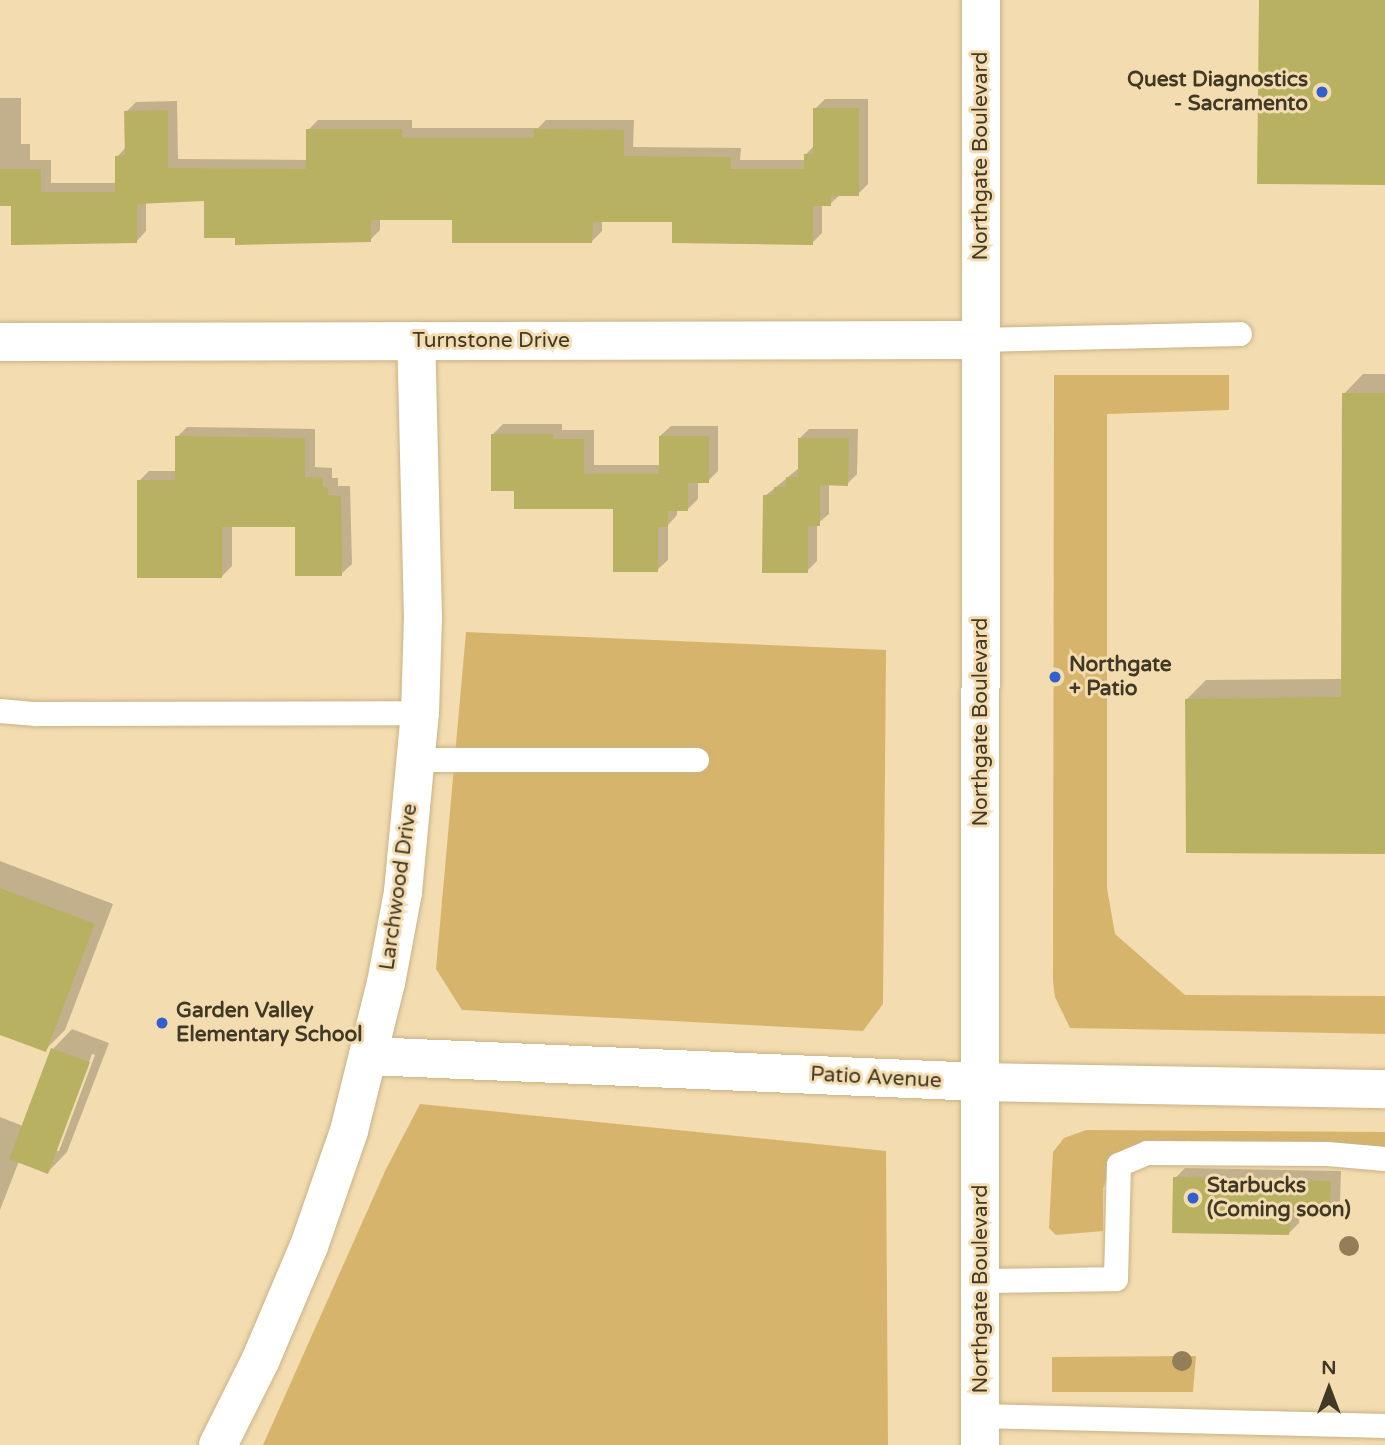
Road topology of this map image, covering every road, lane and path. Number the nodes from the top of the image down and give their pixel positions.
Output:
1 (981, 0) edge
2 (1240, 334) dead end
3 (981, 340) junction
4 (416, 341) junction
5 (0, 342) edge
6 (0, 711) edge
7 (420, 713) junction
8 (416, 760) junction
9 (697, 760) dead end
10 (368, 1055) junction
11 (981, 1082) junction
12 (1385, 1088) edge
13 (1385, 1159) edge
14 (981, 1281) junction
15 (1385, 1426) edge
16 (980, 1431) edge
17 (218, 1445) edge

1 - 3 street, Northgate Boulevard
2 - 3 lane
3 - 4 street, Turnstone Drive
3 - 11 street, Northgate Boulevard
4 - 5 street, Turnstone Drive
4 - 7 street, Larchwood Drive
6 - 7 lane
7 - 8 street, Larchwood Drive
8 - 9 lane
8 - 10 street, Larchwood Drive
10 - 11 street, Patio Avenue
10 - 17 street, Larchwood Drive
11 - 12 street, Patio Avenue
11 - 14 street, Northgate Boulevard
13 - 14 lane
14 - 16 street, Northgate Boulevard
15 - 16 lane

